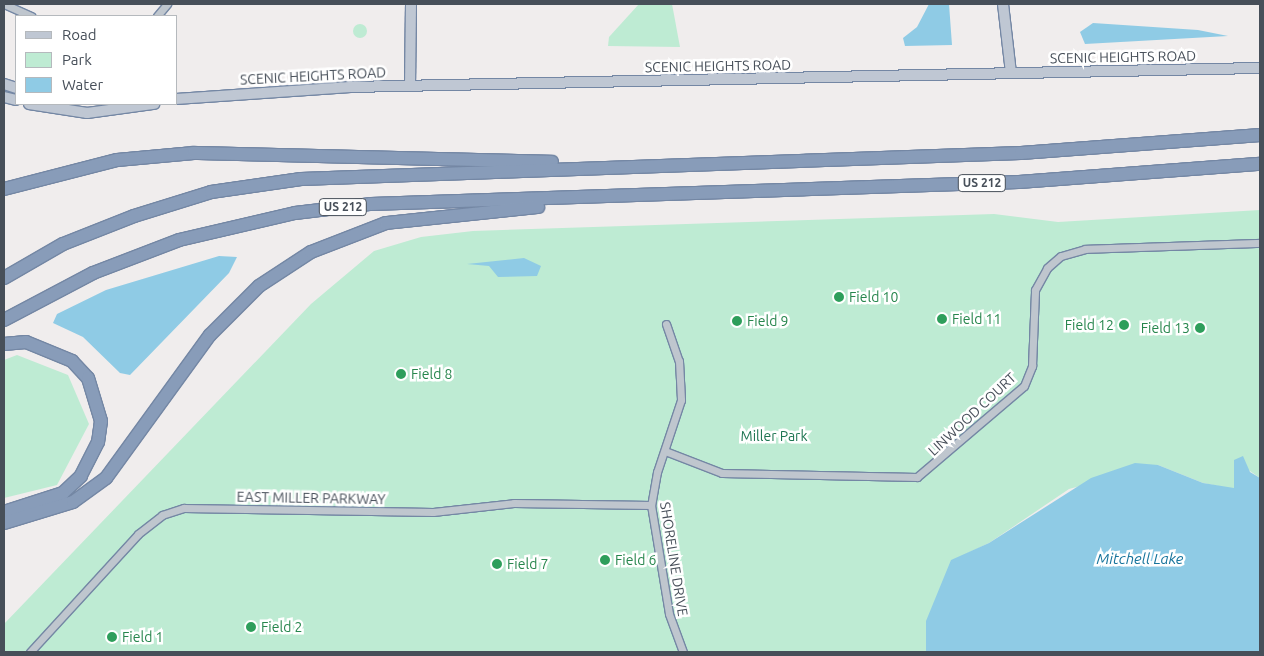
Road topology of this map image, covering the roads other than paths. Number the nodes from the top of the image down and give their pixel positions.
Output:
1 (5, 4) edge
2 (167, 4) edge
3 (411, 4) edge
4 (1003, 4) edge
5 (29, 15) edge
6 (158, 15) edge
7 (1260, 68) edge
8 (1011, 73) junction
9 (410, 86) junction
10 (178, 99) edge
11 (147, 105) edge
12 (49, 106) edge
13 (1260, 127) edge
14 (1260, 135) edge
15 (1073, 151) junction
16 (1260, 164) edge
17 (700, 165) junction
18 (4, 189) edge
19 (704, 194) junction
20 (1260, 244) edge
21 (4, 278) edge
22 (4, 320) edge
23 (666, 324) dead end
24 (4, 344) edge
25 (665, 451) junction
26 (651, 506) junction
27 (4, 512) edge
28 (4, 523) edge
29 (30, 652) edge
30 (683, 652) edge

1 - 5 street
2 - 6 street
3 - 9 street
4 - 8 street
7 - 8 street, SCENIC HEIGHTS ROAD
8 - 9 street, SCENIC HEIGHTS ROAD
9 - 10 street, SCENIC HEIGHTS ROAD
11 - 12 street
13 - 15 highway
14 - 15 highway, US 212
15 - 17 highway, US 212
16 - 19 highway, US 212
17 - 18 highway
17 - 21 highway, US 212
19 - 22 highway, US 212
19 - 28 highway
20 - 25 street, LINWOOD COURT
23 - 25 street, SHORELINE DRIVE
24 - 27 highway
25 - 26 street, SHORELINE DRIVE
26 - 29 street, EAST MILLER PARKWAY
26 - 30 street, SHORELINE DRIVE

